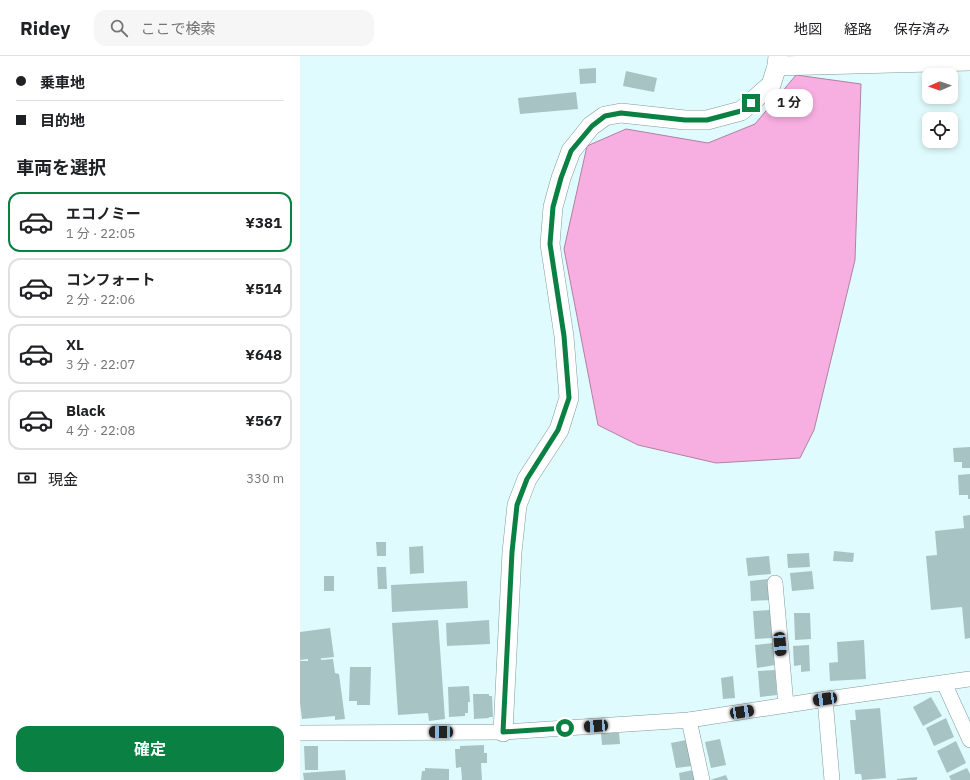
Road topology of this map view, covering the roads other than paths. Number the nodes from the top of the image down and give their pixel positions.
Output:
1 (777, 61) edge
2 (970, 61) edge
3 (776, 583) dead end
4 (970, 679) edge
5 (944, 683) junction
6 (825, 699) junction
7 (786, 705) junction
8 (689, 720) junction
9 (503, 732) junction
10 (300, 733) edge
11 (970, 740) edge
12 (702, 780) edge
13 (832, 780) edge

1 - 2 street
1 - 9 street
3 - 7 street
4 - 5 street
5 - 6 street
5 - 11 street
6 - 7 street
6 - 13 street
7 - 8 street
8 - 9 street
8 - 12 street
9 - 10 street

